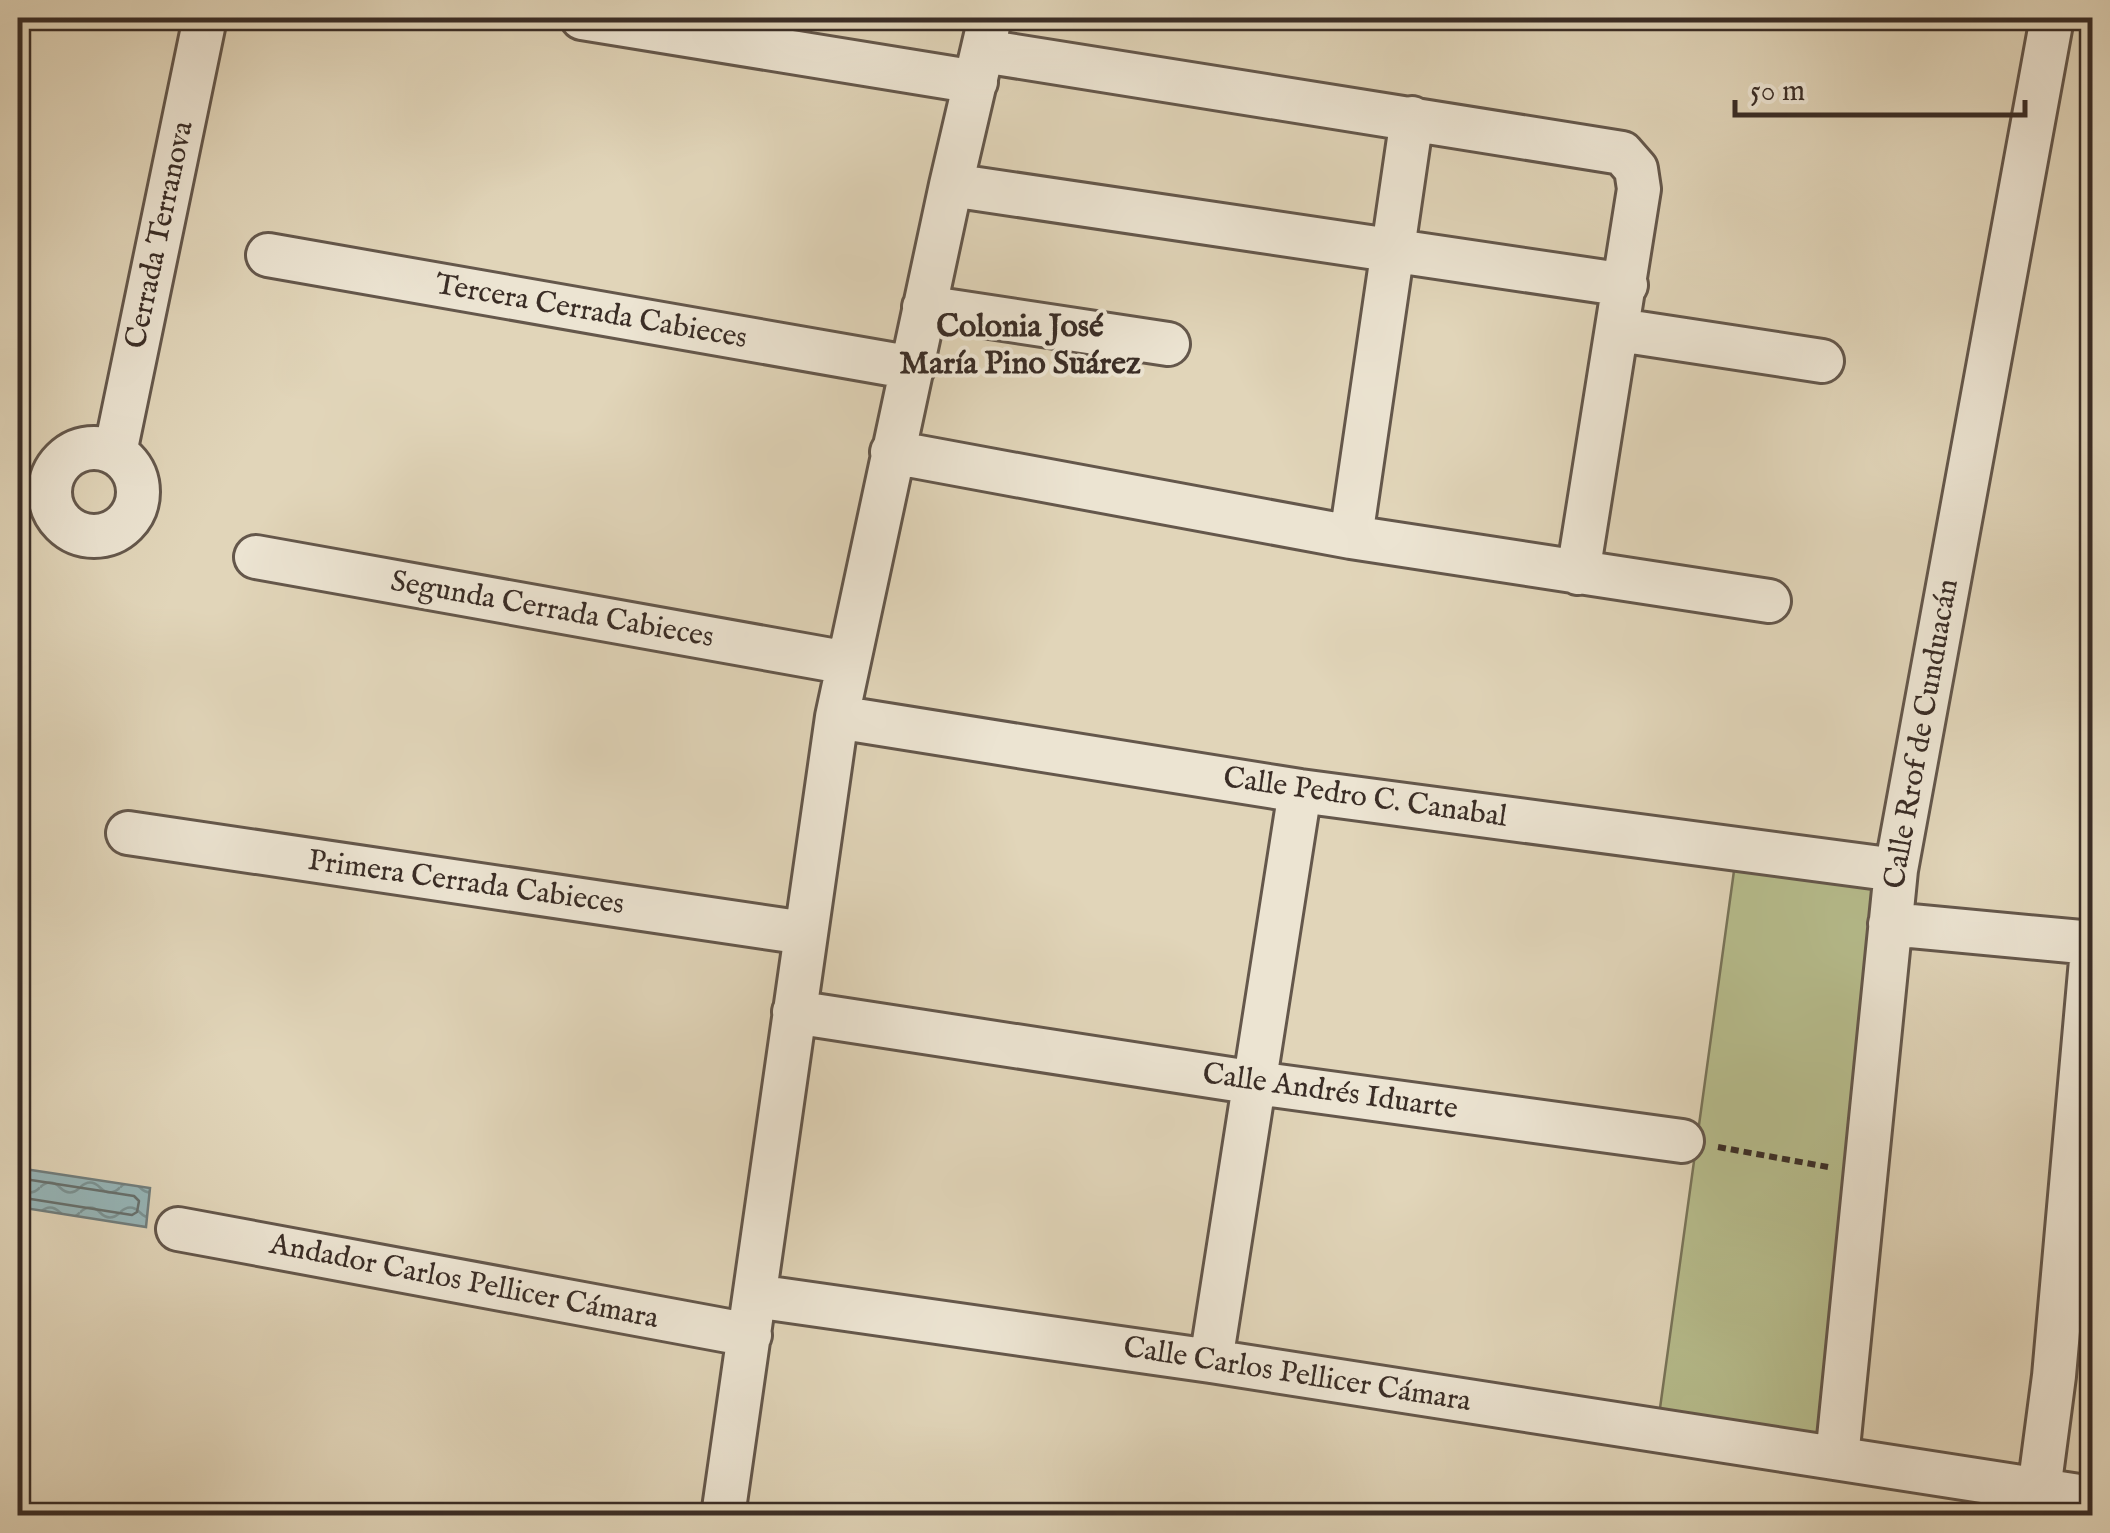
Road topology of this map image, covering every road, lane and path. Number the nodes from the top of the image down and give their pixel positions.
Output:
1 (206, 18) edge
2 (582, 18) edge
3 (2052, 18) edge
4 (983, 50) edge
5 (1412, 118) junction
6 (951, 185) junction
7 (1394, 250) junction
8 (268, 255) dead end
9 (1626, 285) junction
10 (924, 307) junction
11 (1619, 330) junction
12 (1168, 344) dead end
13 (1822, 361) dead end
14 (913, 368) junction
15 (892, 452) junction
16 (115, 453) dead end
17 (1351, 537) junction
18 (256, 557) dead end
19 (1578, 573) junction
20 (1770, 601) dead end
21 (848, 663) junction
22 (836, 717) junction
23 (1300, 791) junction
24 (128, 832) dead end
25 (1896, 870) junction
26 (1890, 924) junction
27 (805, 933) junction
28 (2092, 946) edge
29 (794, 1012) junction
30 (1256, 1082) junction
31 (1682, 1140) joint
32 (1866, 1174) junction
33 (178, 1228) dead end
34 (752, 1316) junction
35 (1211, 1361) junction
36 (1837, 1458) junction
37 (2038, 1490) junction
38 (2092, 1498) edge
39 (723, 1516) edge

1 - 16 street, Cerrada Terranova
2 - 4 street
3 - 25 street, Calle Rrof de Cunduacán
4 - 5 street
4 - 6 street
5 - 7 street
5 - 9 street
6 - 7 street
6 - 10 street
7 - 9 street
7 - 17 street
8 - 14 street, Tercera Cerrada Cabieces
9 - 11 street
10 - 12 street
10 - 14 street
11 - 13 street
11 - 19 street
14 - 15 street
15 - 17 street
15 - 21 street
17 - 19 street
18 - 21 street, Segunda Cerrada Cabieces
19 - 20 street
21 - 22 street
22 - 23 street, Calle Pedro C. Canabal
22 - 27 street
23 - 25 street, Calle Pedro C. Canabal
23 - 30 street
24 - 27 street, Primera Cerrada Cabieces
25 - 26 street, Calle Rrof de Cunduacán
26 - 28 street
26 - 32 street, Calle Rrof de Cunduacán
27 - 29 street
28 - 37 street
29 - 30 street, Calle Andrés Iduarte
29 - 34 street
30 - 31 street, Calle Andrés Iduarte
30 - 35 street
31 - 32 path
32 - 36 street, Calle Rrof de Cunduacán
33 - 34 street, Andador Carlos Pellicer Cámara
34 - 35 street, Calle Carlos Pellicer Cámara
34 - 39 street
35 - 36 street, Calle Carlos Pellicer Cámara
36 - 37 street, Calle Carlos Pellicer Cámara
37 - 38 street, Calle Carlos Pellicer Cámara

